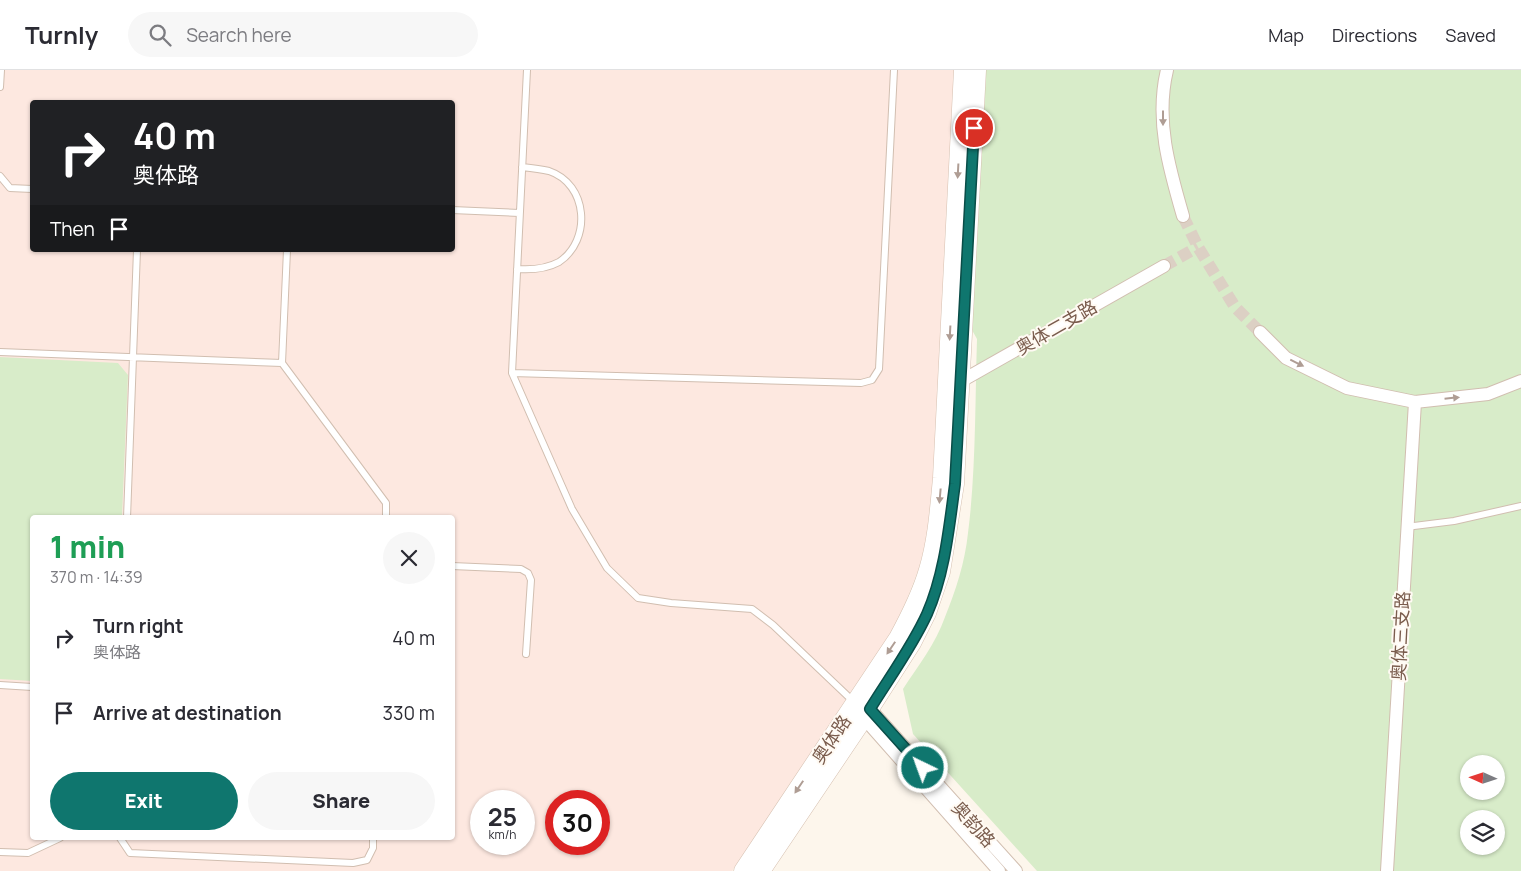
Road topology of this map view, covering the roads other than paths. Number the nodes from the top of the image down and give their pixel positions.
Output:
1 (1, 70) edge
2 (527, 70) edge
3 (894, 70) edge
4 (963, 70) edge
5 (977, 70) edge
6 (1168, 70) edge
7 (0, 87) edge
8 (522, 168) junction
9 (0, 176) edge
10 (30, 189) edge
11 (455, 210) edge
12 (519, 213) junction
13 (1183, 216) tunnel mouth
14 (137, 252) edge
15 (287, 252) edge
16 (1164, 266) tunnel mouth
17 (517, 269) junction
18 (1260, 332) tunnel mouth
19 (0, 352) edge
20 (133, 357) junction
21 (282, 363) junction
22 (512, 373) junction
23 (1521, 381) edge
24 (954, 385) junction
25 (1415, 402) junction
26 (1521, 506) edge
27 (127, 515) edge
28 (386, 515) edge
29 (1406, 527) junction
30 (455, 566) edge
31 (526, 654) dead end
32 (0, 685) edge
33 (30, 687) edge
34 (863, 710) junction
35 (56, 840) edge
36 (121, 840) edge
37 (373, 840) edge
38 (0, 852) edge
39 (743, 871) edge
40 (761, 871) edge
41 (999, 871) edge
42 (1016, 871) edge
43 (1387, 871) edge

1 - 7 lane
2 - 8 lane
3 - 22 lane
4 -> 24 main road, 奥体路
5 - 24 main road, 奥体路
6 -> 13 street
8 - 12 lane
8 - 17 lane
9 - 10 lane
11 - 12 lane
12 - 17 lane
14 - 20 lane
15 - 21 lane
16 - 24 street, 奥体二支路
17 - 22 lane
18 -> 25 street
19 - 20 lane
20 - 21 lane
20 - 27 lane
21 - 28 lane
22 - 34 lane
25 -> 23 street
24 - 34 main road, 奥体路
25 - 29 street, 奥体三支路
26 - 29 lane
29 - 43 street, 奥体三支路
30 - 31 lane
32 - 33 lane
34 -> 39 main road, 奥体路
34 - 40 main road, 奥体路
34 - 41 street, 奥韵路
34 - 42 street, 奥韵路
35 - 38 lane
36 - 37 lane

